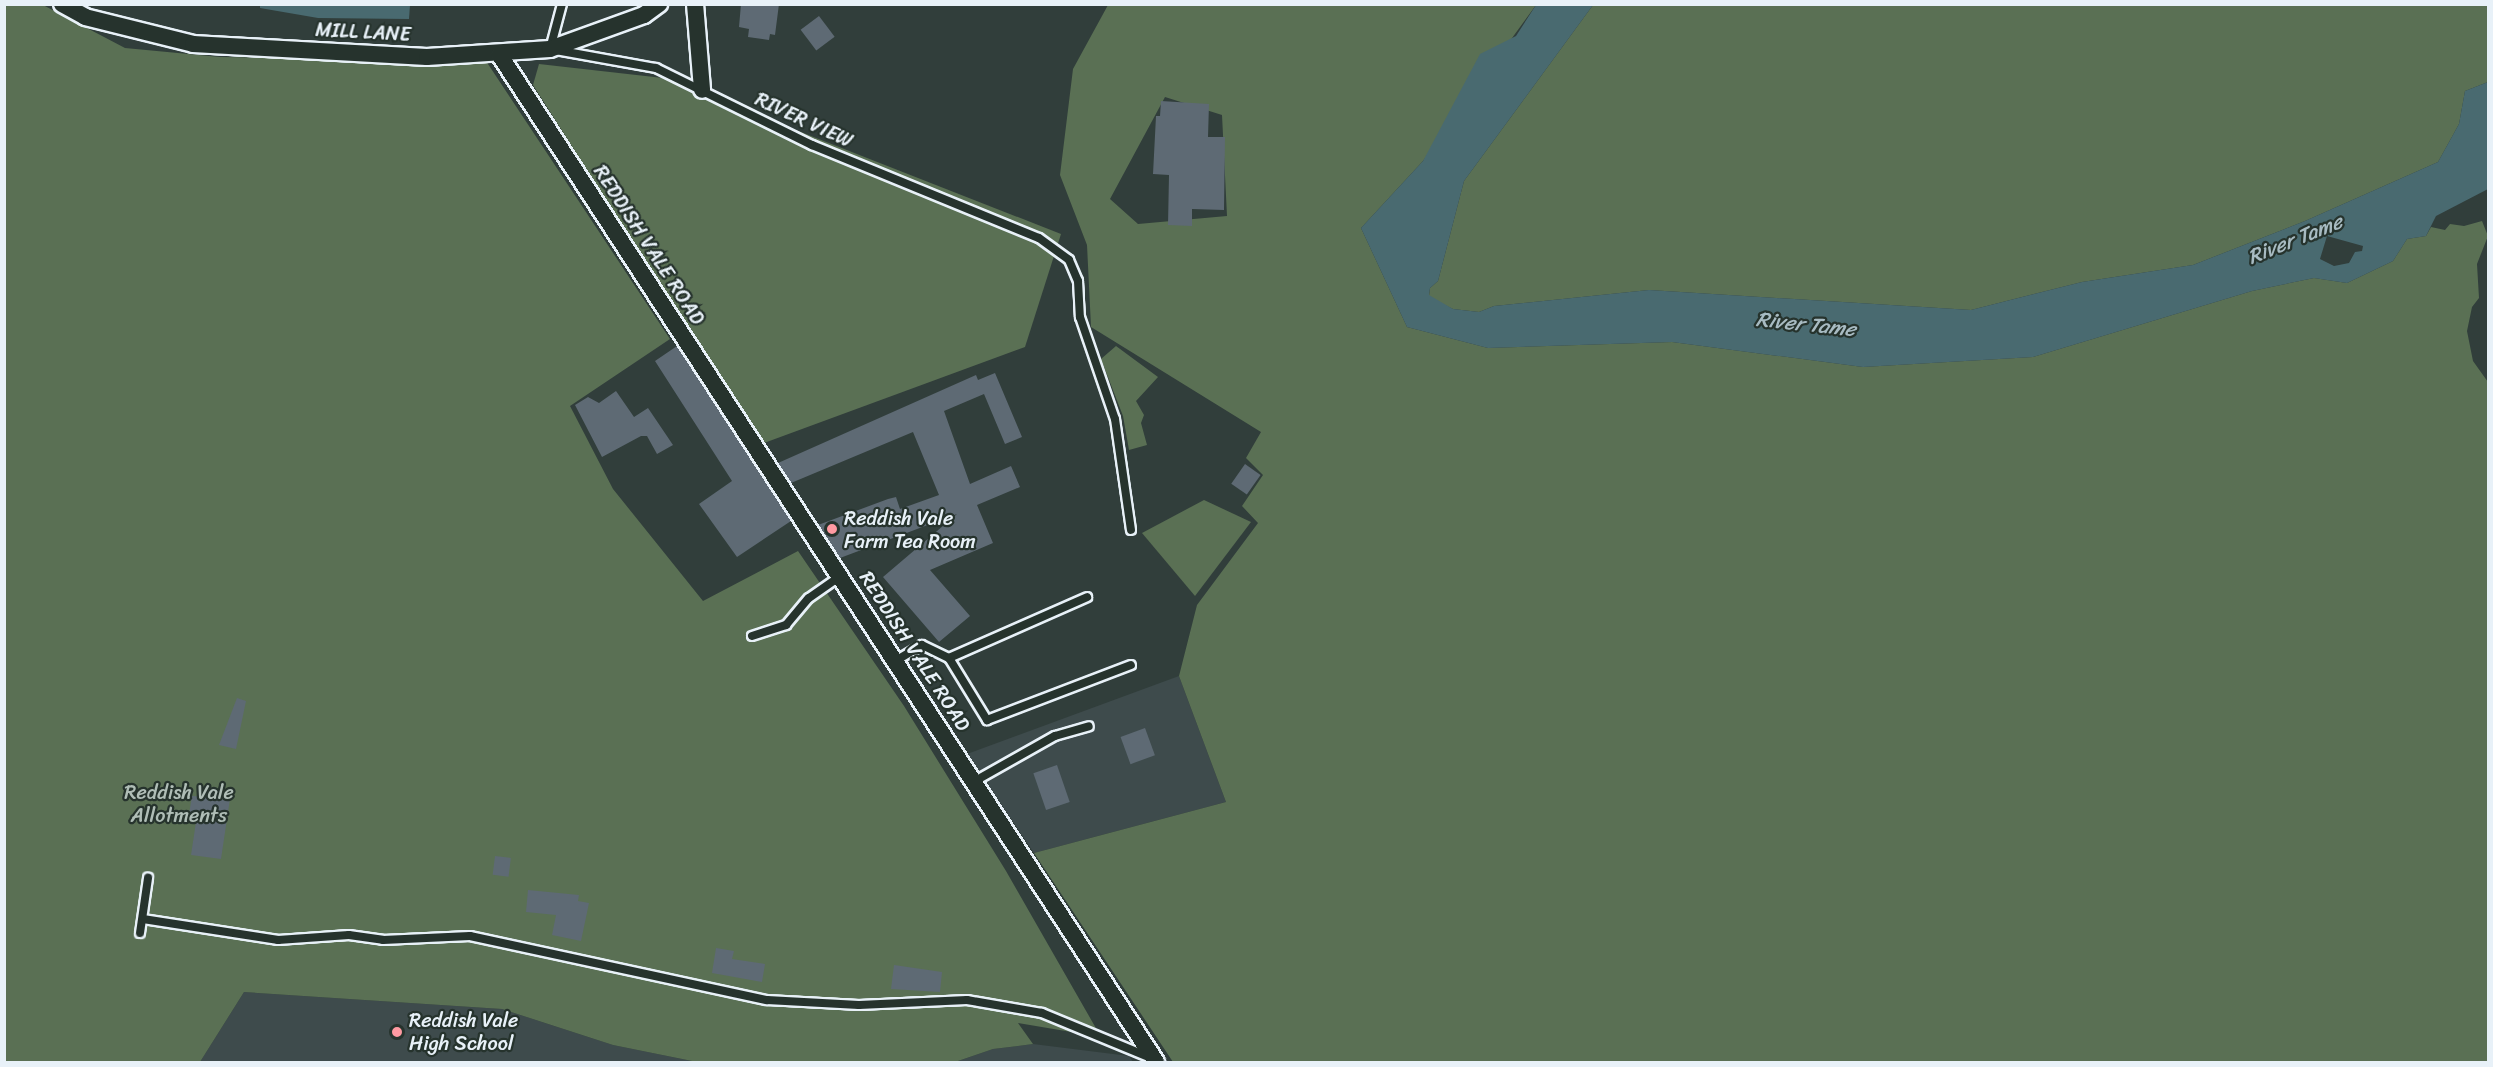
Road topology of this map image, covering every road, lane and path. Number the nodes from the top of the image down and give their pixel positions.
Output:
1 (62, 4) edge
2 (562, 4) edge
3 (659, 4) edge
4 (695, 4) edge
5 (550, 49) junction
6 (499, 54) junction
7 (702, 90) junction
8 (1131, 530) dead end
9 (840, 576) junction
10 (1087, 597) dead end
11 (752, 636) dead end
12 (949, 658) junction
13 (897, 660) junction
14 (1131, 664) dead end
15 (1089, 726) dead end
16 (975, 781) junction
17 (148, 878) dead end
18 (143, 919) junction
19 (140, 933) dead end
20 (1156, 1061) edge

1 - 6 street, MILL LANE
2 - 5 lane
3 - 5 street, MILL LANE
4 - 7 street
5 - 6 street, MILL LANE
5 - 7 lane, RIVER VIEW
6 - 9 street, REDDISH VALE ROAD
7 - 8 lane, RIVER VIEW
9 - 11 lane
9 - 13 street, REDDISH VALE ROAD
10 - 12 lane
12 - 13 lane
12 - 14 lane
13 - 16 street, REDDISH VALE ROAD
15 - 16 lane
16 - 20 street, REDDISH VALE ROAD
17 - 18 lane
18 - 19 lane
18 - 20 lane

